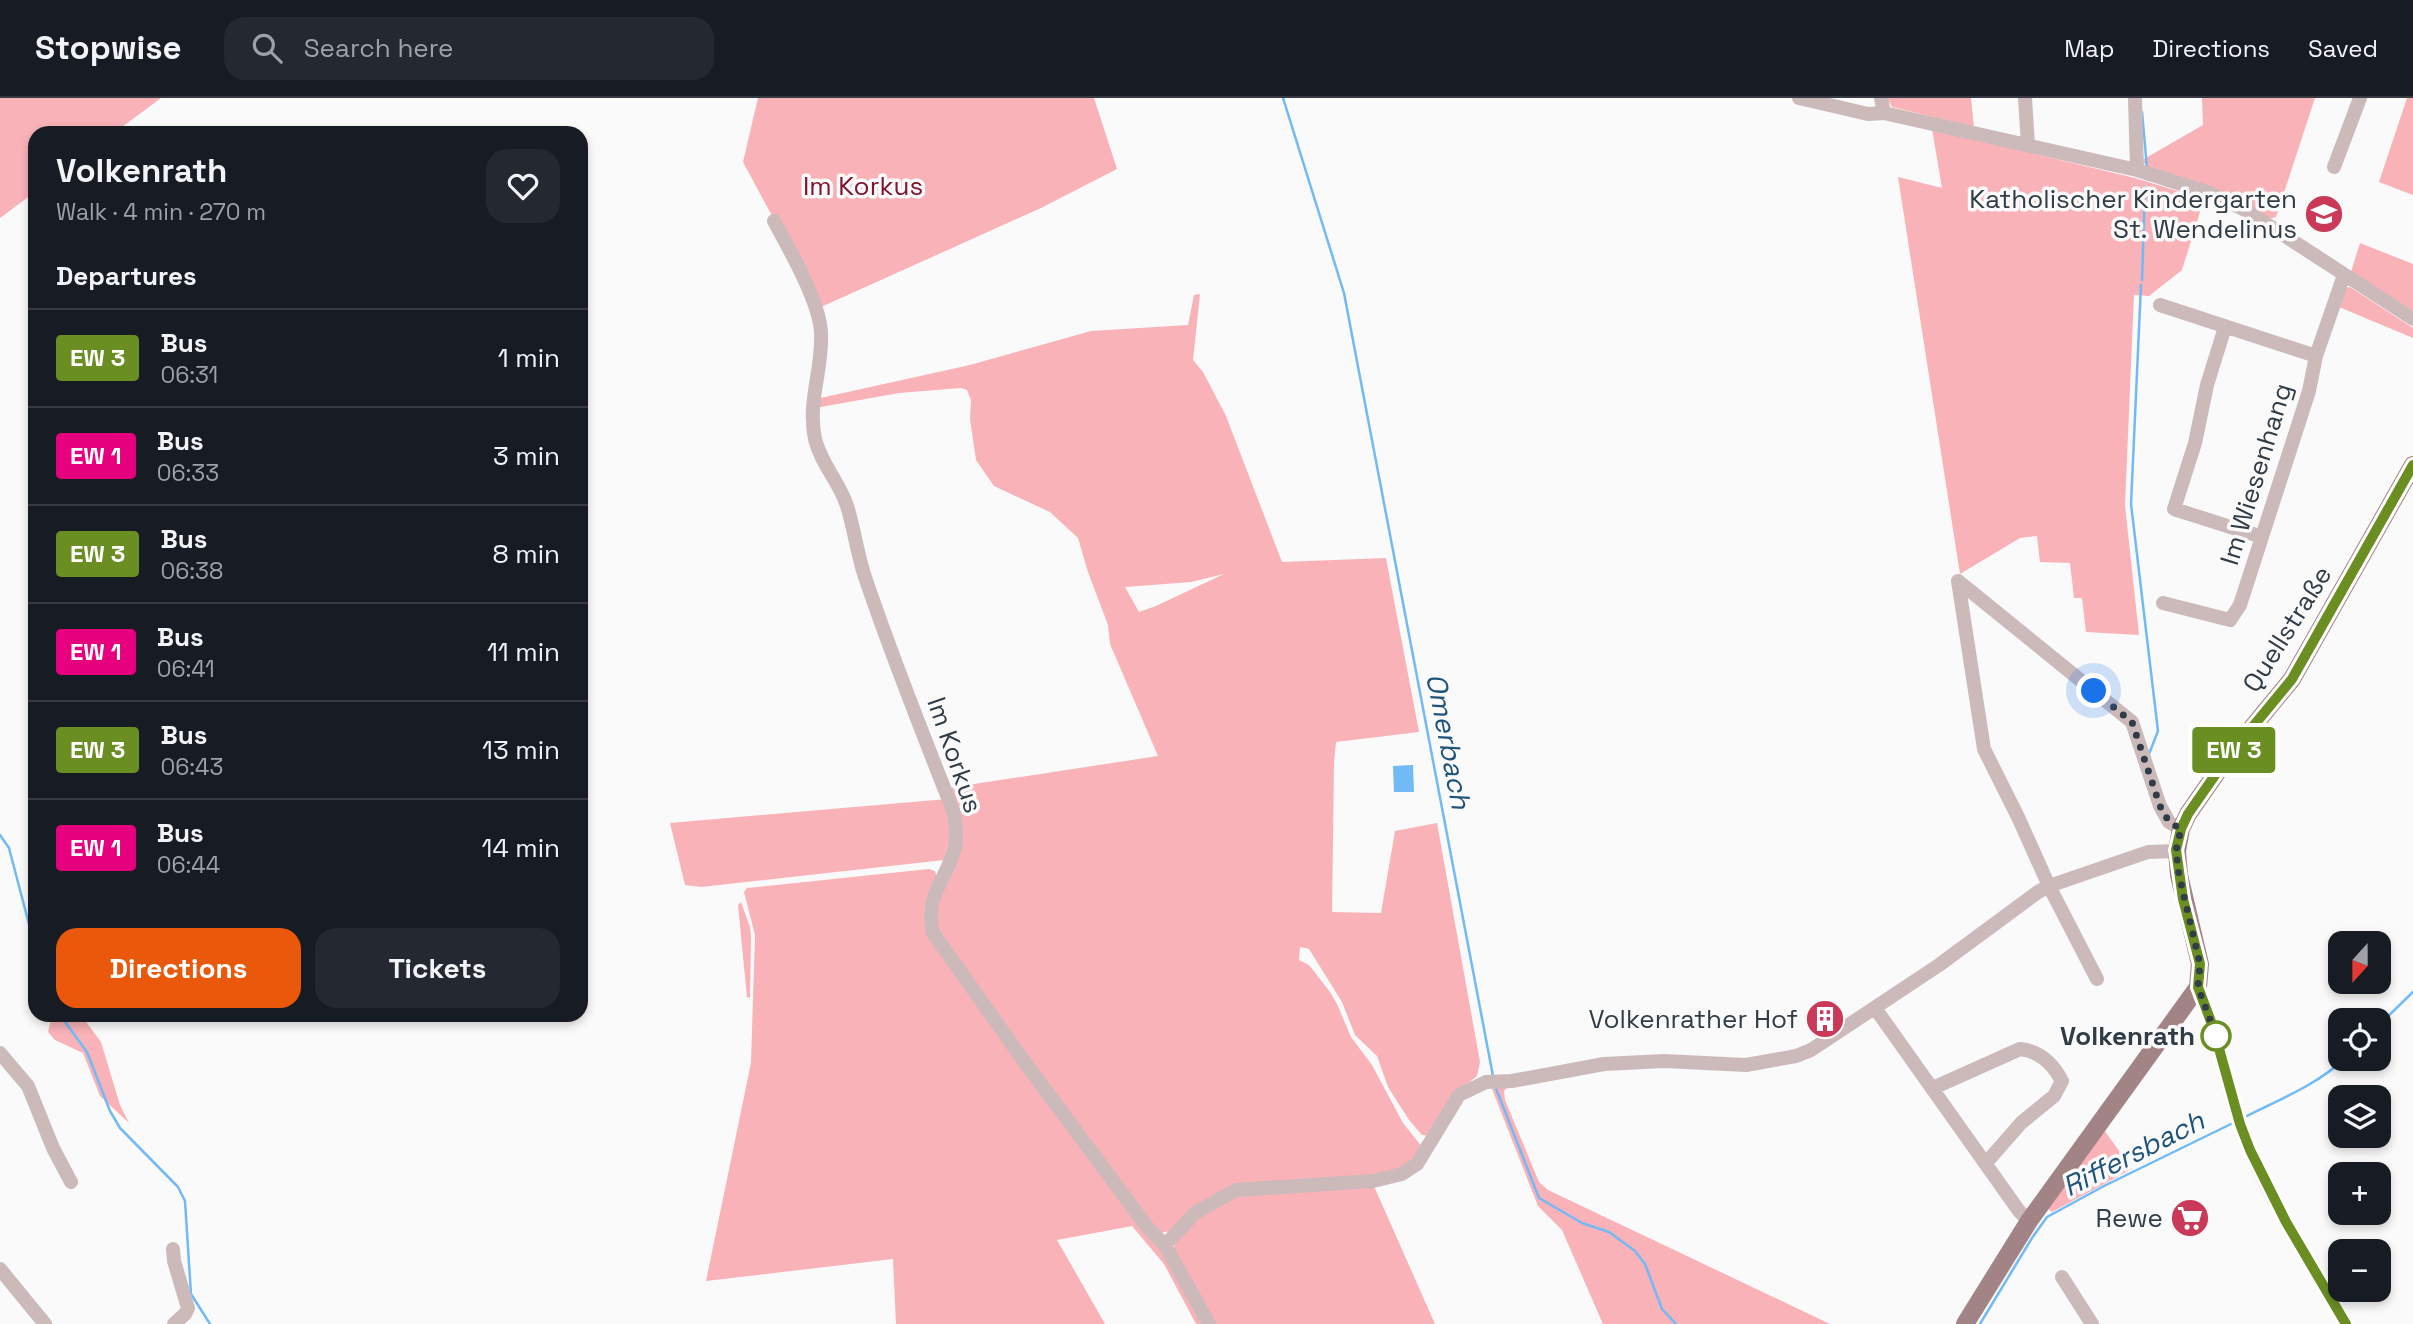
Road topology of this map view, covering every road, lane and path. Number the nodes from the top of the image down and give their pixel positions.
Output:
1 (1799, 98) edge
2 (1881, 98) edge
3 (2025, 98) edge
4 (2135, 98) edge
5 (2360, 98) edge
6 (1884, 113) junction
7 (2028, 145) junction
8 (2334, 167) dead end
9 (2137, 170) junction
10 (774, 221) dead end
11 (2344, 275) junction
12 (2160, 305) dead end
13 (2413, 319) edge
14 (2225, 327) junction
15 (2316, 356) junction
16 (2413, 465) edge
17 (2262, 537) junction
18 (2163, 603) dead end
19 (2181, 829) junction
20 (2176, 850) junction
21 (2049, 886) junction
22 (2097, 979) dead end
23 (2198, 987) junction
24 (1875, 1008) junction
25 (0, 1053) edge
26 (1933, 1088) junction
27 (1986, 1163) junction
28 (71, 1182) dead end
29 (2029, 1221) junction
30 (1165, 1245) junction
31 (173, 1249) dead end
32 (0, 1269) edge
33 (2062, 1277) dead end
34 (45, 1324) edge
35 (174, 1324) edge
36 (1209, 1324) edge
37 (1965, 1324) edge
38 (2092, 1324) edge
39 (2346, 1324) edge

1 - 6 street
2 - 6 street
3 - 7 street
4 - 9 street
5 - 8 street
6 - 7 street
7 - 9 street
9 - 11 street
10 - 30 street, Im Korkus
11 - 13 street
11 - 15 street, Im Wiesenhang
12 - 14 street
14 - 15 street
14 - 17 street
15 - 17 street, Im Wiesenhang
16 - 19 main road, Quellstraße
17 - 18 street, Im Wiesenhang
19 - 20 main road, Quellstraße
19 - 21 street
20 - 21 street
20 - 23 main road
21 - 22 street
21 - 24 street
23 - 29 main road
23 - 39 street
24 - 26 street
24 - 30 street
25 - 28 street
26 - 27 street
26 - 27 street
27 - 29 street
29 - 37 main road
30 - 36 street, Im Korkus
31 - 35 street
32 - 34 street
33 - 38 street

